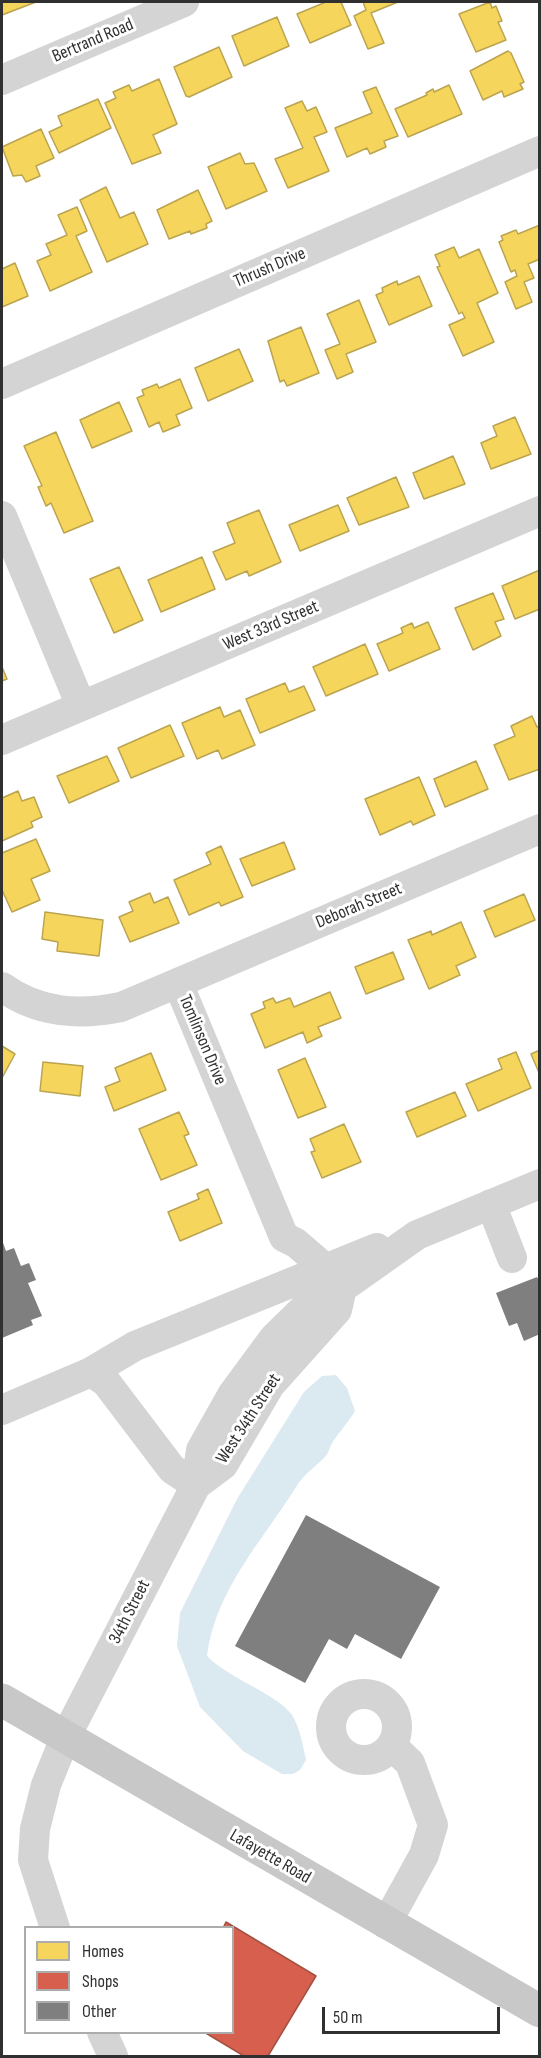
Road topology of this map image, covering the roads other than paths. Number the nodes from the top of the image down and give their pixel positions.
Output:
1 (184, 2) edge
2 (2, 80) edge
3 (540, 152) edge
4 (2, 384) edge
5 (540, 511) edge
6 (2, 516) edge
7 (81, 706) junction
8 (2, 740) edge
9 (540, 829) edge
10 (178, 982) junction
11 (2, 987) edge
12 (540, 1184) edge
13 (491, 1204) junction
14 (285, 1237) junction
15 (512, 1258) dead end
16 (334, 1278) junction
17 (272, 1290) junction
18 (91, 1372) junction
19 (2, 1410) edge
20 (196, 1485) junction
21 (2, 1700) edge
22 (65, 1738) junction
23 (392, 1746) dead end
24 (386, 1924) junction
25 (54, 1926) edge
26 (540, 2011) edge
27 (103, 2034) edge
28 (113, 2056) edge

1 - 2 street, Bertrand Road
3 - 4 street, Thrush Drive
5 - 7 street, West 33rd Street
6 - 7 street
7 - 8 street, West 33rd Street
9 - 10 street, Deborah Street
10 - 11 street, Tomlinson Drive
10 - 14 street, Tomlinson Drive
12 - 13 street
13 - 15 street
13 - 16 street
14 - 16 street
14 - 17 street
16 - 17 street
16 - 20 street, West 34th Street
17 - 18 street
18 - 19 street
18 - 20 street
20 - 22 street, 34th Street
21 - 22 main road, Lafayette Road
22 - 24 main road, Lafayette Road
22 - 25 street, 34th Street
23 - 24 street
24 - 26 main road, Lafayette Road
27 - 28 street

